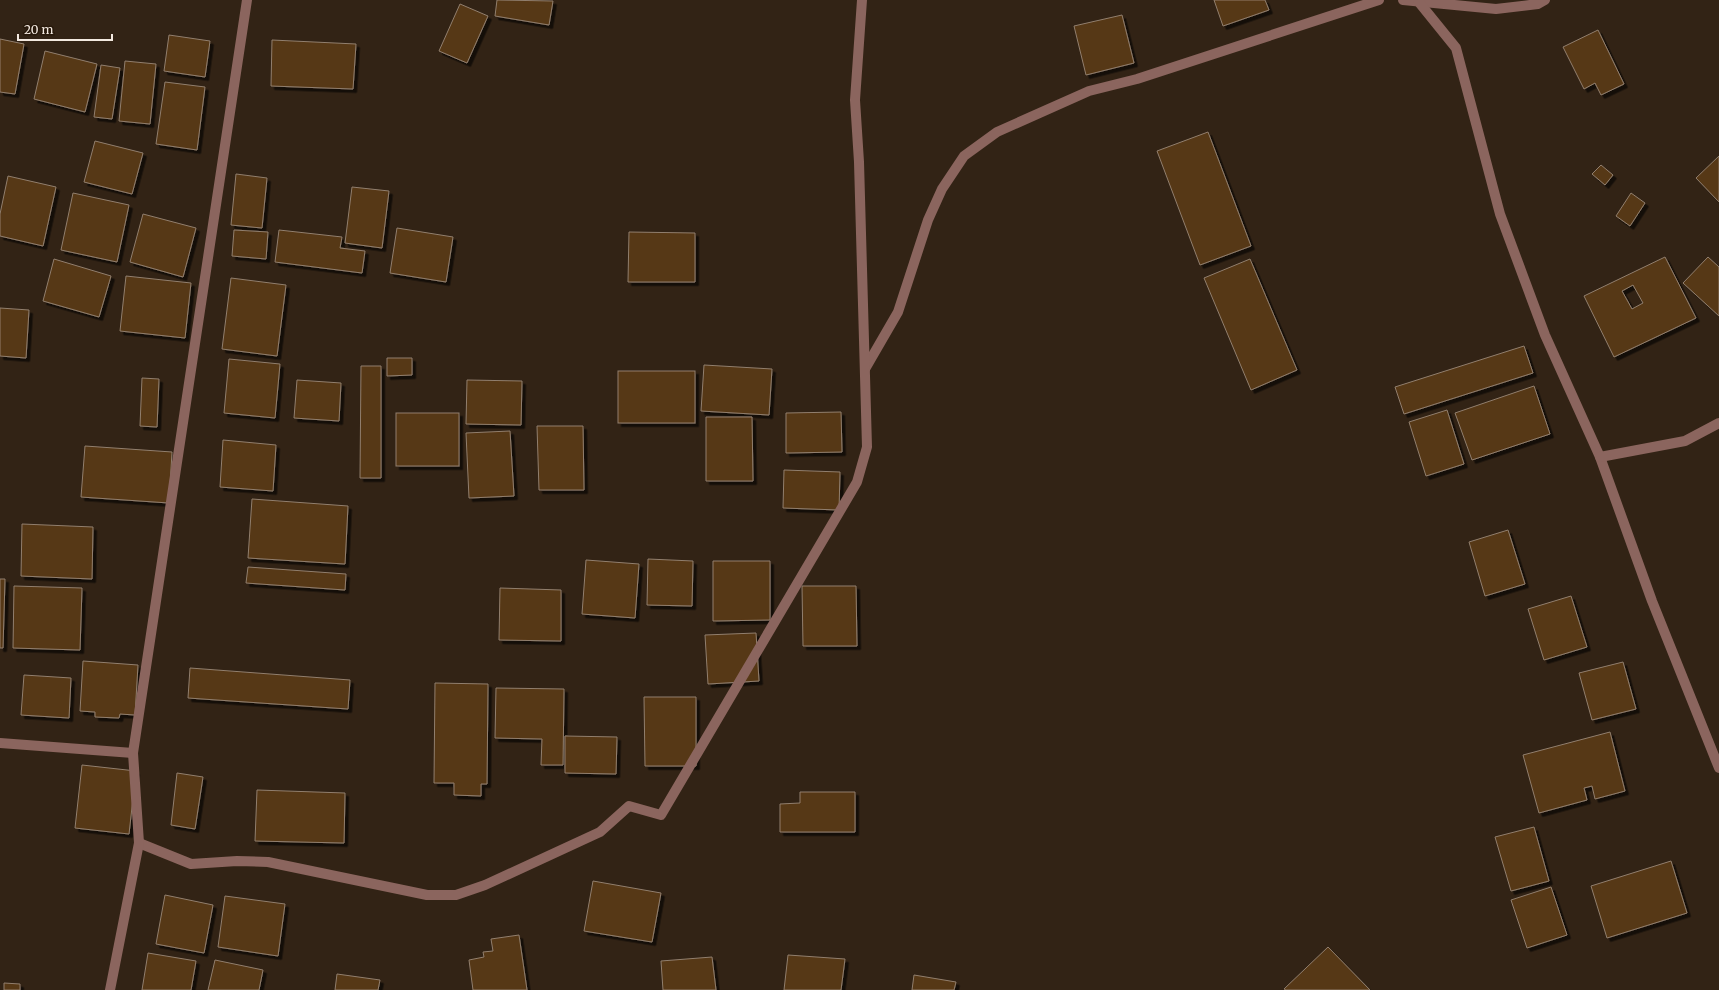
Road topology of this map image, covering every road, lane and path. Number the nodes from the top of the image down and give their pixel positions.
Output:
1 (247, 0) edge
2 (862, 0) edge
3 (1379, 0) edge
4 (1403, 0) edge
5 (1546, 0) edge
6 (1418, 1) edge
7 (865, 369) junction
8 (1719, 423) edge
9 (1600, 457) junction
10 (0, 743) edge
11 (133, 753) junction
12 (1719, 768) edge
13 (139, 843) junction
14 (110, 990) edge

1 - 11 street
2 - 7 street
3 - 7 street
4 - 6 street
5 - 6 street
6 - 9 street
7 - 13 street
8 - 9 street
9 - 12 street
10 - 11 street
11 - 13 street
13 - 14 street

